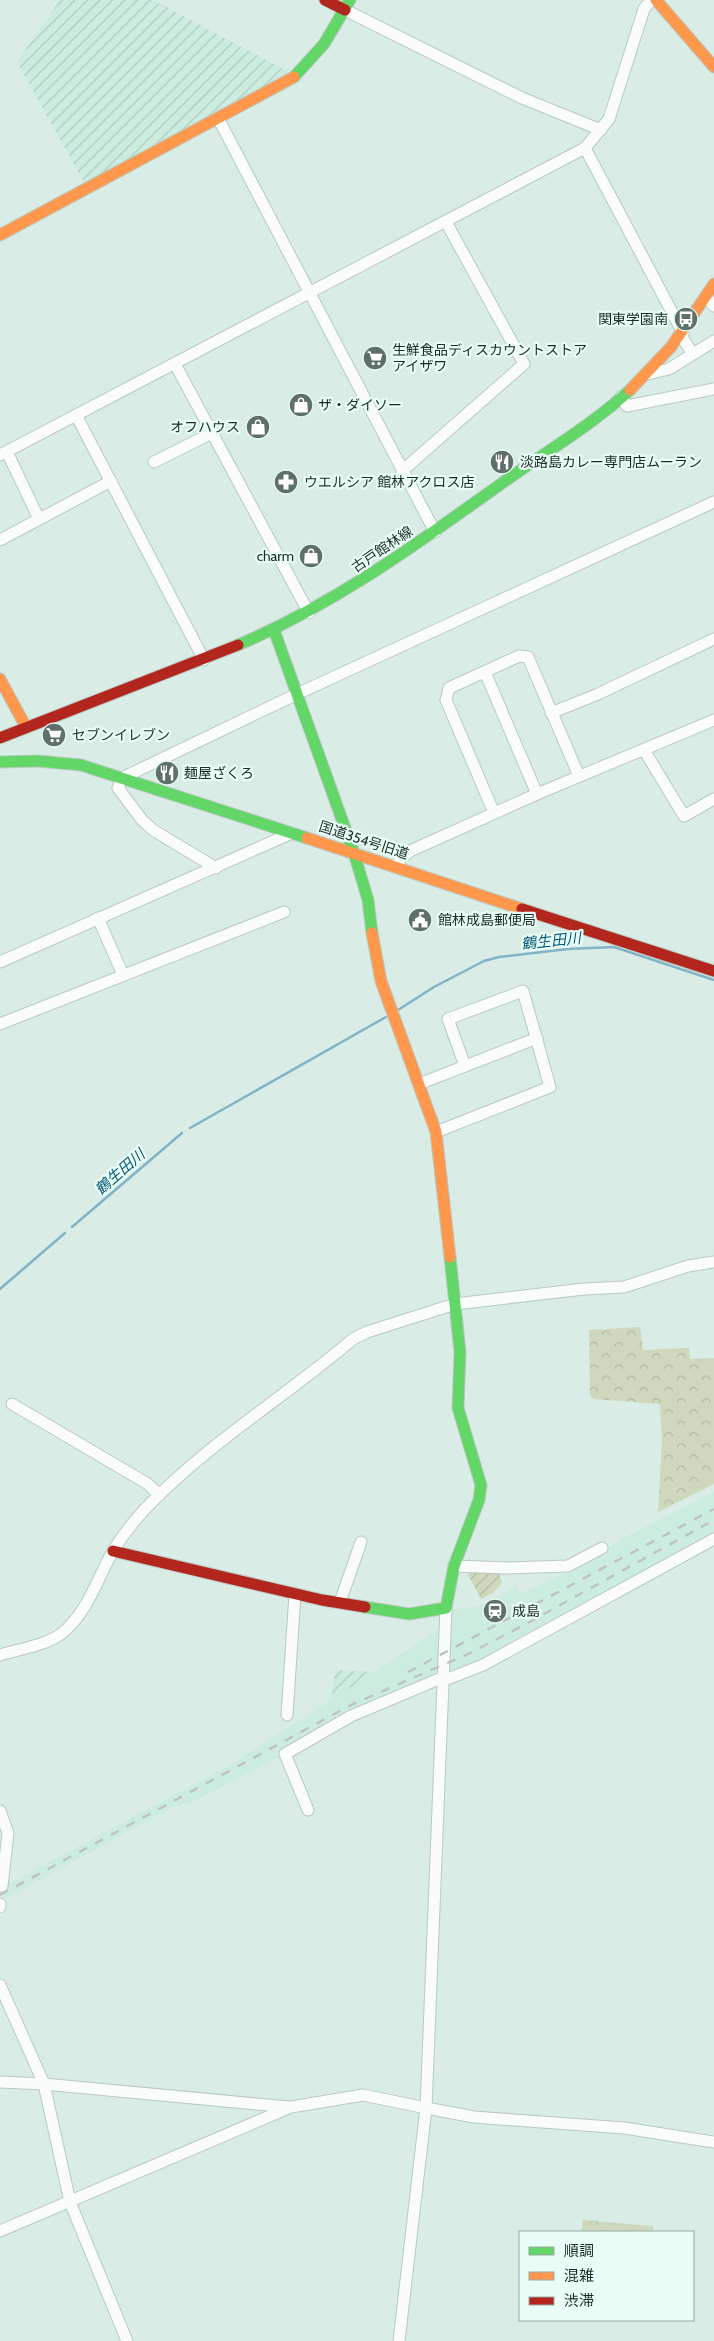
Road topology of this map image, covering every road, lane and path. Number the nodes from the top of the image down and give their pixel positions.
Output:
1 (326, 0) edge
2 (651, 0) edge
3 (656, 0) edge
4 (348, 5) edge
5 (714, 67) edge
6 (219, 120) junction
7 (601, 130) junction
8 (585, 148) junction
9 (446, 222) junction
10 (0, 235) edge
11 (714, 284) edge
12 (310, 294) junction
13 (706, 297) junction
14 (714, 306) edge
15 (683, 333) junction
16 (714, 341) edge
17 (694, 354) junction
18 (175, 364) junction
19 (648, 374) junction
20 (714, 389) edge
21 (621, 398) junction
22 (76, 415) junction
23 (212, 432) junction
24 (3, 454) edge
25 (154, 462) dead end
26 (402, 470) junction
27 (111, 481) junction
28 (714, 502) edge
29 (39, 519) junction
30 (435, 532) junction
31 (0, 540) edge
32 (309, 613) junction
33 (274, 630) junction
34 (714, 639) edge
35 (204, 660) junction
36 (485, 672) junction
37 (0, 679) edge
38 (297, 694) junction
39 (551, 713) junction
40 (712, 724) edge
41 (26, 727) junction
42 (2, 735) edge
43 (644, 750) junction
44 (0, 762) edge
45 (579, 776) junction
46 (122, 778) junction
47 (537, 794) junction
48 (714, 799) edge
49 (494, 813) junction
50 (292, 832) junction
51 (354, 853) junction
52 (396, 866) junction
53 (216, 868) junction
54 (284, 912) dead end
55 (98, 918) junction
56 (0, 962) edge
57 (714, 971) edge
58 (123, 975) junction
59 (0, 1024) edge
60 (537, 1038) junction
61 (465, 1066) junction
62 (419, 1084) junction
63 (436, 1132) junction
64 (714, 1262) edge
65 (455, 1304) junction
66 (12, 1404) dead end
67 (159, 1495) junction
68 (714, 1539) edge
69 (361, 1542) dead end
70 (602, 1548) dead end
71 (114, 1551) junction
72 (454, 1566) junction
73 (295, 1594) junction
74 (340, 1602) junction
75 (446, 1608) junction
76 (0, 1655) edge
77 (444, 1679) junction
78 (287, 1715) dead end
79 (308, 1810) dead end
80 (0, 1812) edge
81 (2, 1886) dead end
82 (0, 1985) edge
83 (0, 2082) edge
84 (44, 2084) junction
85 (291, 2107) junction
86 (426, 2108) junction
87 (714, 2142) edge
88 (70, 2202) junction
89 (0, 2231) edge
90 (127, 2341) edge
91 (399, 2341) edge

1 - 4 street
2 - 7 street
3 - 5 street
4 - 6 street
4 - 7 street
6 - 10 street
6 - 12 street
7 - 8 street
8 - 9 street
8 - 15 street
9 - 12 street
9 - 26 street
11 - 13 street, 古戸館林線
12 - 18 street
12 - 26 street
13 - 14 street
13 - 15 street, 古戸館林線
15 - 17 street
15 - 19 street, 古戸館林線
16 - 17 street
17 - 19 street
18 - 22 street
18 - 23 street
19 - 21 street, 古戸館林線
20 - 21 street
21 - 30 street, 古戸館林線
22 - 24 street
22 - 27 street
23 - 25 street
23 - 32 street
24 - 29 street
26 - 30 street
27 - 29 street
27 - 35 street
28 - 38 street
29 - 31 street
30 - 32 street, 古戸館林線
32 - 33 street, 古戸館林線
33 - 35 street, 古戸館林線
33 - 38 street
34 - 39 street
35 - 41 street, 古戸館林線
36 - 39 street
36 - 47 street
36 - 49 street
37 - 41 street
38 - 46 street
38 - 51 street
39 - 45 street
40 - 43 street
41 - 42 street, 古戸館林線
43 - 45 street
43 - 48 street
44 - 46 street, 国道354号旧道
45 - 47 street
46 - 50 street, 国道354号旧道
46 - 53 street
47 - 49 street
49 - 52 street
50 - 51 street, 国道354号旧道
50 - 53 street
51 - 52 street, 国道354号旧道
51 - 62 street
52 - 57 street, 国道354号旧道
53 - 55 street
54 - 58 street
55 - 56 street
55 - 58 street
58 - 59 street
60 - 61 street
60 - 61 street
60 - 63 street
61 - 62 street
62 - 63 street
63 - 65 street
64 - 65 street
65 - 67 street
65 - 72 street
66 - 67 street
67 - 71 street
68 - 77 street
69 - 74 street
70 - 72 street
71 - 73 street
71 - 76 street
72 - 75 street
73 - 74 street
73 - 78 street
74 - 75 street
75 - 77 street
77 - 79 street
77 - 86 street
80 - 81 street
82 - 84 street
83 - 84 street
84 - 85 street
84 - 88 street
85 - 86 street
85 - 88 street
86 - 87 street
86 - 91 street
88 - 89 street
88 - 90 street

